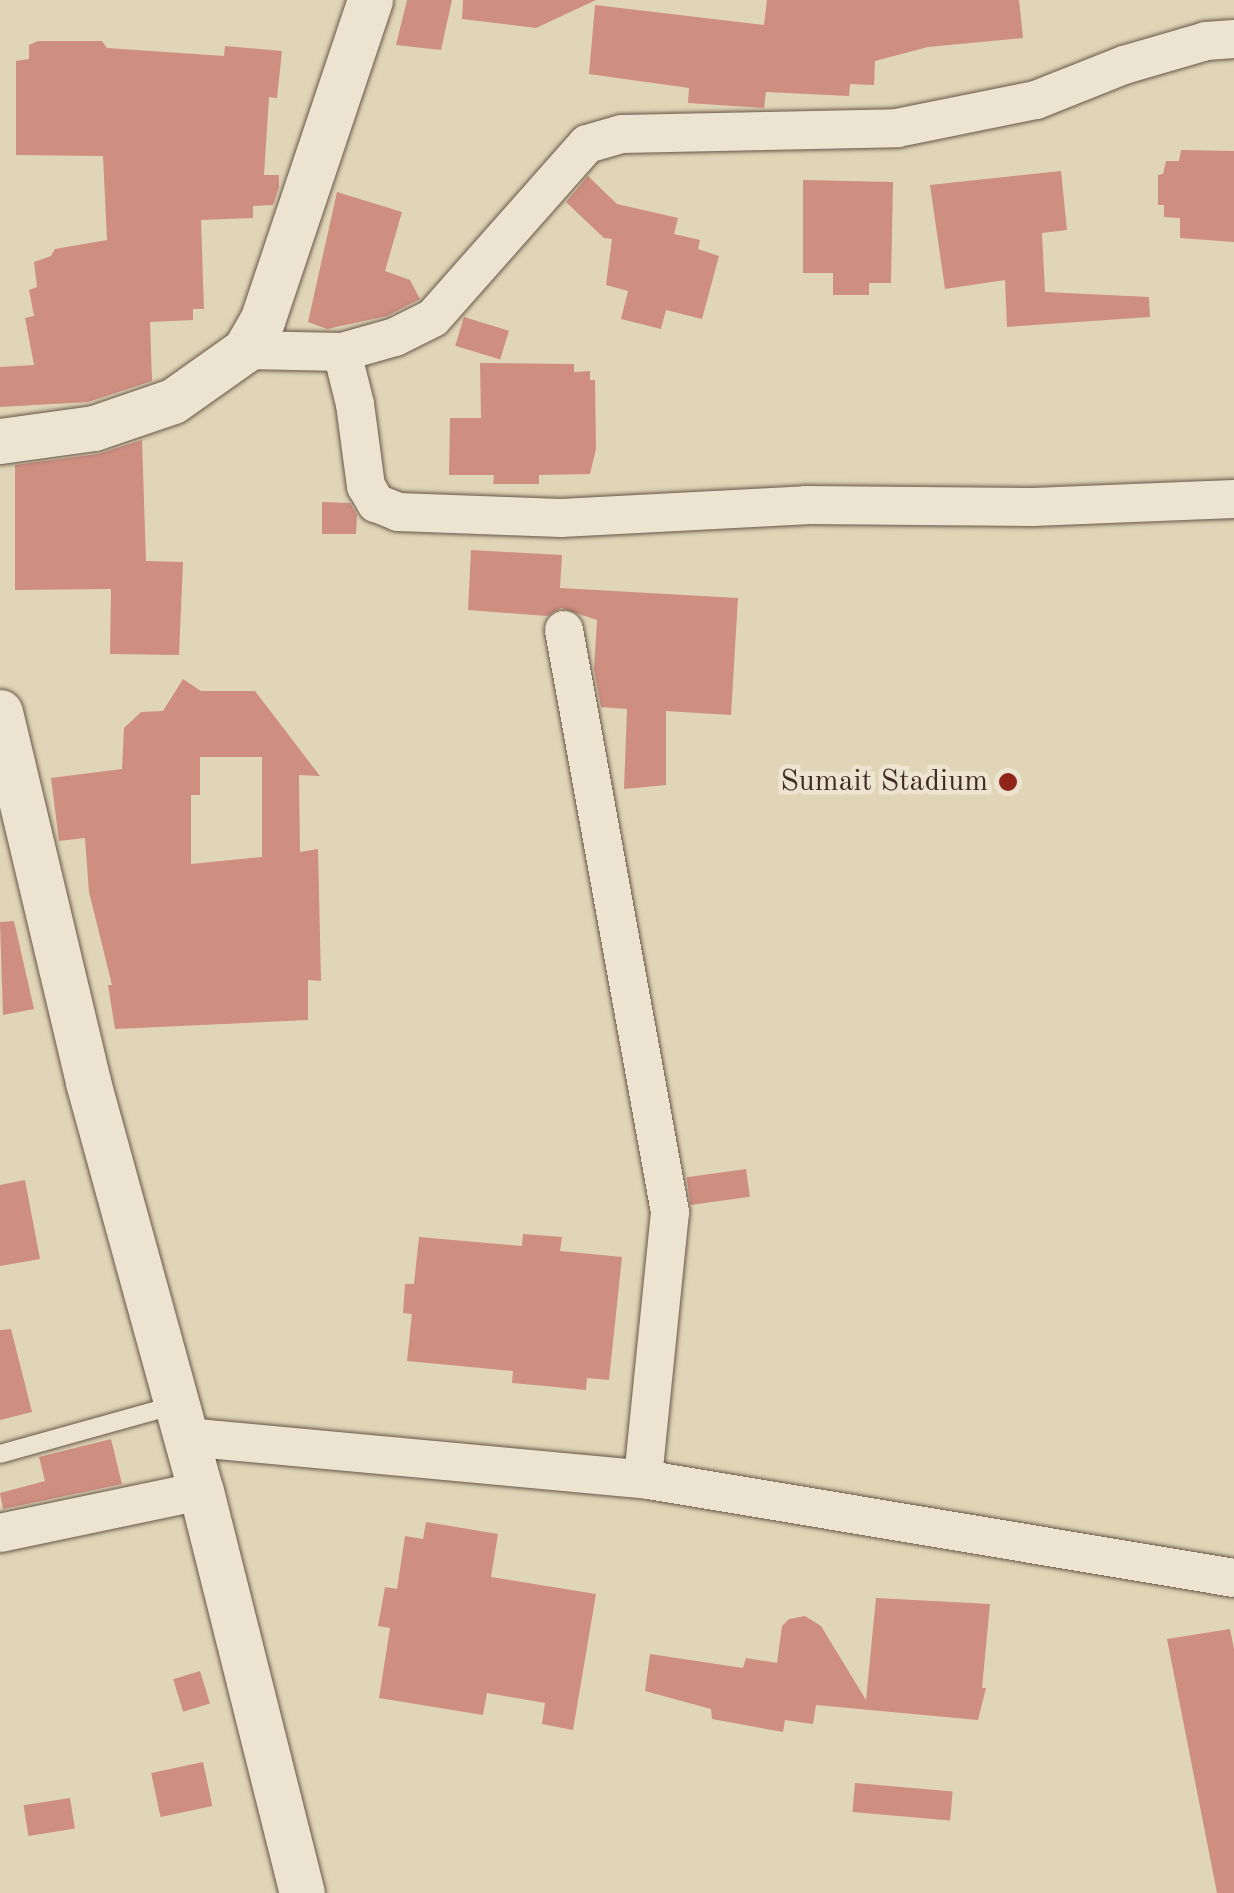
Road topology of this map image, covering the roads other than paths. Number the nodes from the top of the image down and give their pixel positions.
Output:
1 (370, 0) edge
2 (1234, 39) edge
3 (245, 350) junction
4 (342, 352) junction
5 (0, 440) edge
6 (1234, 499) edge
7 (564, 630) dead end
8 (0, 712) edge
9 (181, 1421) junction
10 (0, 1454) edge
11 (643, 1479) junction
12 (201, 1491) junction
13 (0, 1533) edge
14 (1234, 1578) edge
15 (302, 1893) edge

1 - 3 street
2 - 4 street
3 - 4 street
3 - 5 street
4 - 6 street
7 - 11 street
8 - 9 street
9 - 10 lane
9 - 11 street
9 - 12 street
11 - 14 street
12 - 13 street
12 - 15 street

